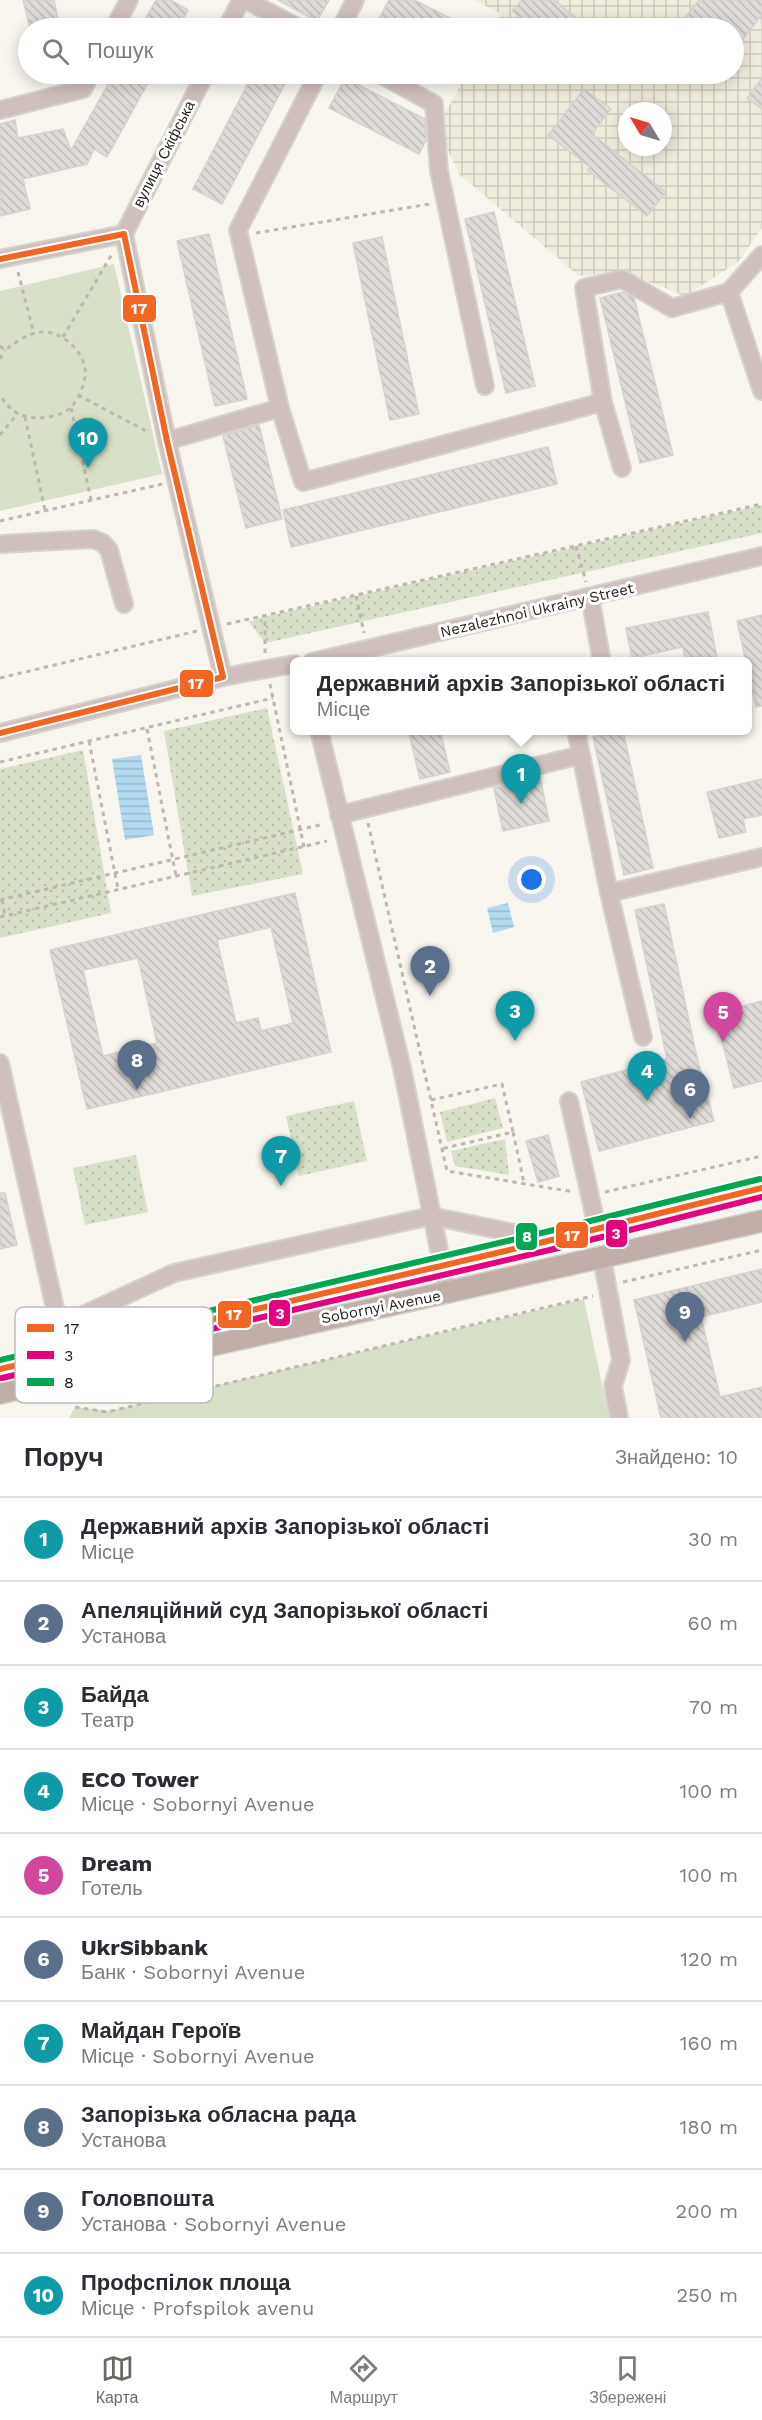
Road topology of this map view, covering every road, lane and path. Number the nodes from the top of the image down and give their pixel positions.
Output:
1 (129, 0) edge
2 (241, 0) edge
3 (246, 0) edge
4 (355, 0) edge
5 (119, 18) edge
6 (232, 18) edge
7 (280, 18) edge
8 (346, 18) edge
9 (86, 84) edge
10 (200, 84) edge
11 (313, 84) edge
12 (398, 84) edge
13 (0, 110) edge
14 (445, 201) junction
15 (124, 234) junction
16 (239, 236) junction
17 (762, 255) edge
18 (7, 258) edge
19 (729, 292) junction
20 (34, 334) junction
21 (63, 337) junction
22 (0, 346) edge
23 (5, 350) junction
24 (0, 358) edge
25 (485, 386) dead end
26 (762, 391) edge
27 (0, 395) edge
28 (78, 395) junction
29 (603, 402) junction
30 (71, 408) junction
31 (279, 408) junction
32 (18, 413) junction
33 (25, 417) junction
34 (0, 435) edge
35 (167, 441) junction
36 (621, 468) dead end
37 (177, 481) junction
38 (91, 500) junction
39 (762, 504) edge
40 (45, 510) junction
41 (0, 521) edge
42 (0, 544) edge
43 (576, 546) junction
44 (762, 556) edge
45 (356, 596) junction
46 (590, 597) junction
47 (124, 604) dead end
48 (265, 616) junction
49 (212, 627) junction
50 (368, 650) junction
51 (335, 657) edge
52 (601, 657) edge
53 (290, 665) edge
54 (267, 668) junction
55 (223, 677) junction
56 (0, 678) edge
57 (273, 698) junction
58 (1, 728) edge
59 (147, 729) junction
60 (320, 735) edge
61 (577, 735) edge
62 (89, 741) junction
63 (581, 755) junction
64 (0, 762) edge
65 (364, 808) junction
66 (339, 815) junction
67 (324, 824) dead end
68 (300, 829) junction
69 (327, 841) dead end
70 (304, 847) junction
71 (762, 857) edge
72 (172, 860) junction
73 (115, 873) junction
74 (176, 876) junction
75 (118, 890) junction
76 (609, 893) junction
77 (1, 900) edge
78 (5, 916) junction
79 (0, 917) edge
80 (643, 1037) dead end
81 (0, 1063) edge
82 (431, 1100) junction
83 (569, 1101) dead end
84 (513, 1132) junction
85 (441, 1149) junction
86 (524, 1184) junction
87 (762, 1188) edge
88 (589, 1195) junction
89 (431, 1216) junction
90 (762, 1221) edge
91 (597, 1228) junction
92 (552, 1240) junction
93 (762, 1250) edge
94 (602, 1258) junction
95 (442, 1264) junction
96 (608, 1289) junction
97 (448, 1294) junction
98 (55, 1307) edge
99 (100, 1307) edge
100 (213, 1318) edge
101 (213, 1344) edge
102 (15, 1367) edge
103 (0, 1370) edge
104 (213, 1386) edge
105 (15, 1390) edge
106 (0, 1393) edge
107 (143, 1403) edge
108 (75, 1407) dead end
109 (618, 1418) edge

1 - 5 street
2 - 6 street
3 - 7 street
4 - 8 street
9 - 13 street
10 - 15 street, вулиця Скіфська
11 - 16 street
12 - 14 street
14 - 16 path
14 - 25 street
15 - 18 street
15 - 21 path
15 - 35 street
16 - 31 street
17 - 19 street
18 - 20 path
19 - 26 street
19 - 29 street
20 - 21 path
20 - 23 path
21 - 28 path
22 - 23 path
23 - 24 path
27 - 32 path
28 - 30 path
28 - 35 path
29 - 31 street
29 - 36 street
30 - 33 path
30 - 38 path
31 - 35 street
32 - 33 path
32 - 34 path
33 - 40 path
35 - 37 street
37 - 38 path
37 - 49 street
38 - 40 path
39 - 43 path
40 - 41 path
42 - 47 street
43 - 45 path
43 - 46 path
44 - 46 street, Nezalezhnoi Ukrainy Street
45 - 48 path
45 - 50 path
46 - 50 street, Nezalezhnoi Ukrainy Street
46 - 52 street
48 - 49 path
48 - 54 path
49 - 55 street
49 - 56 path
50 - 51 street, Nezalezhnoi Ukrainy Street
53 - 54 street
54 - 55 street
54 - 57 path
55 - 58 street
57 - 59 path
57 - 68 path
59 - 62 path
59 - 72 path
60 - 66 street
61 - 63 street
62 - 64 path
62 - 73 path
63 - 65 street
63 - 76 street
65 - 66 street
65 - 82 path
66 - 89 street
67 - 68 path
68 - 70 path
68 - 72 path
69 - 70 path
70 - 74 path
71 - 76 street
72 - 73 path
72 - 74 path
73 - 75 path
73 - 77 path
74 - 75 path
75 - 78 path
76 - 80 street
77 - 78 path
78 - 79 path
81 - 98 street
82 - 84 path
82 - 85 path
83 - 88 street
84 - 85 path
84 - 86 path
85 - 86 path
86 - 88 path
87 - 91 main road, Sobornyi Avenue
88 - 91 street
89 - 92 street
89 - 95 street
89 - 99 street
90 - 94 main road, Sobornyi Avenue
91 - 92 main road, Sobornyi Avenue
91 - 94 main road
92 - 95 main road, Sobornyi Avenue
93 - 96 path
94 - 96 street
94 - 97 main road, Sobornyi Avenue
95 - 97 street
95 - 100 main road, Sobornyi Avenue
96 - 104 path
96 - 109 street
97 - 101 main road, Sobornyi Avenue
102 - 103 main road, Sobornyi Avenue
105 - 106 main road, Sobornyi Avenue
107 - 108 path

